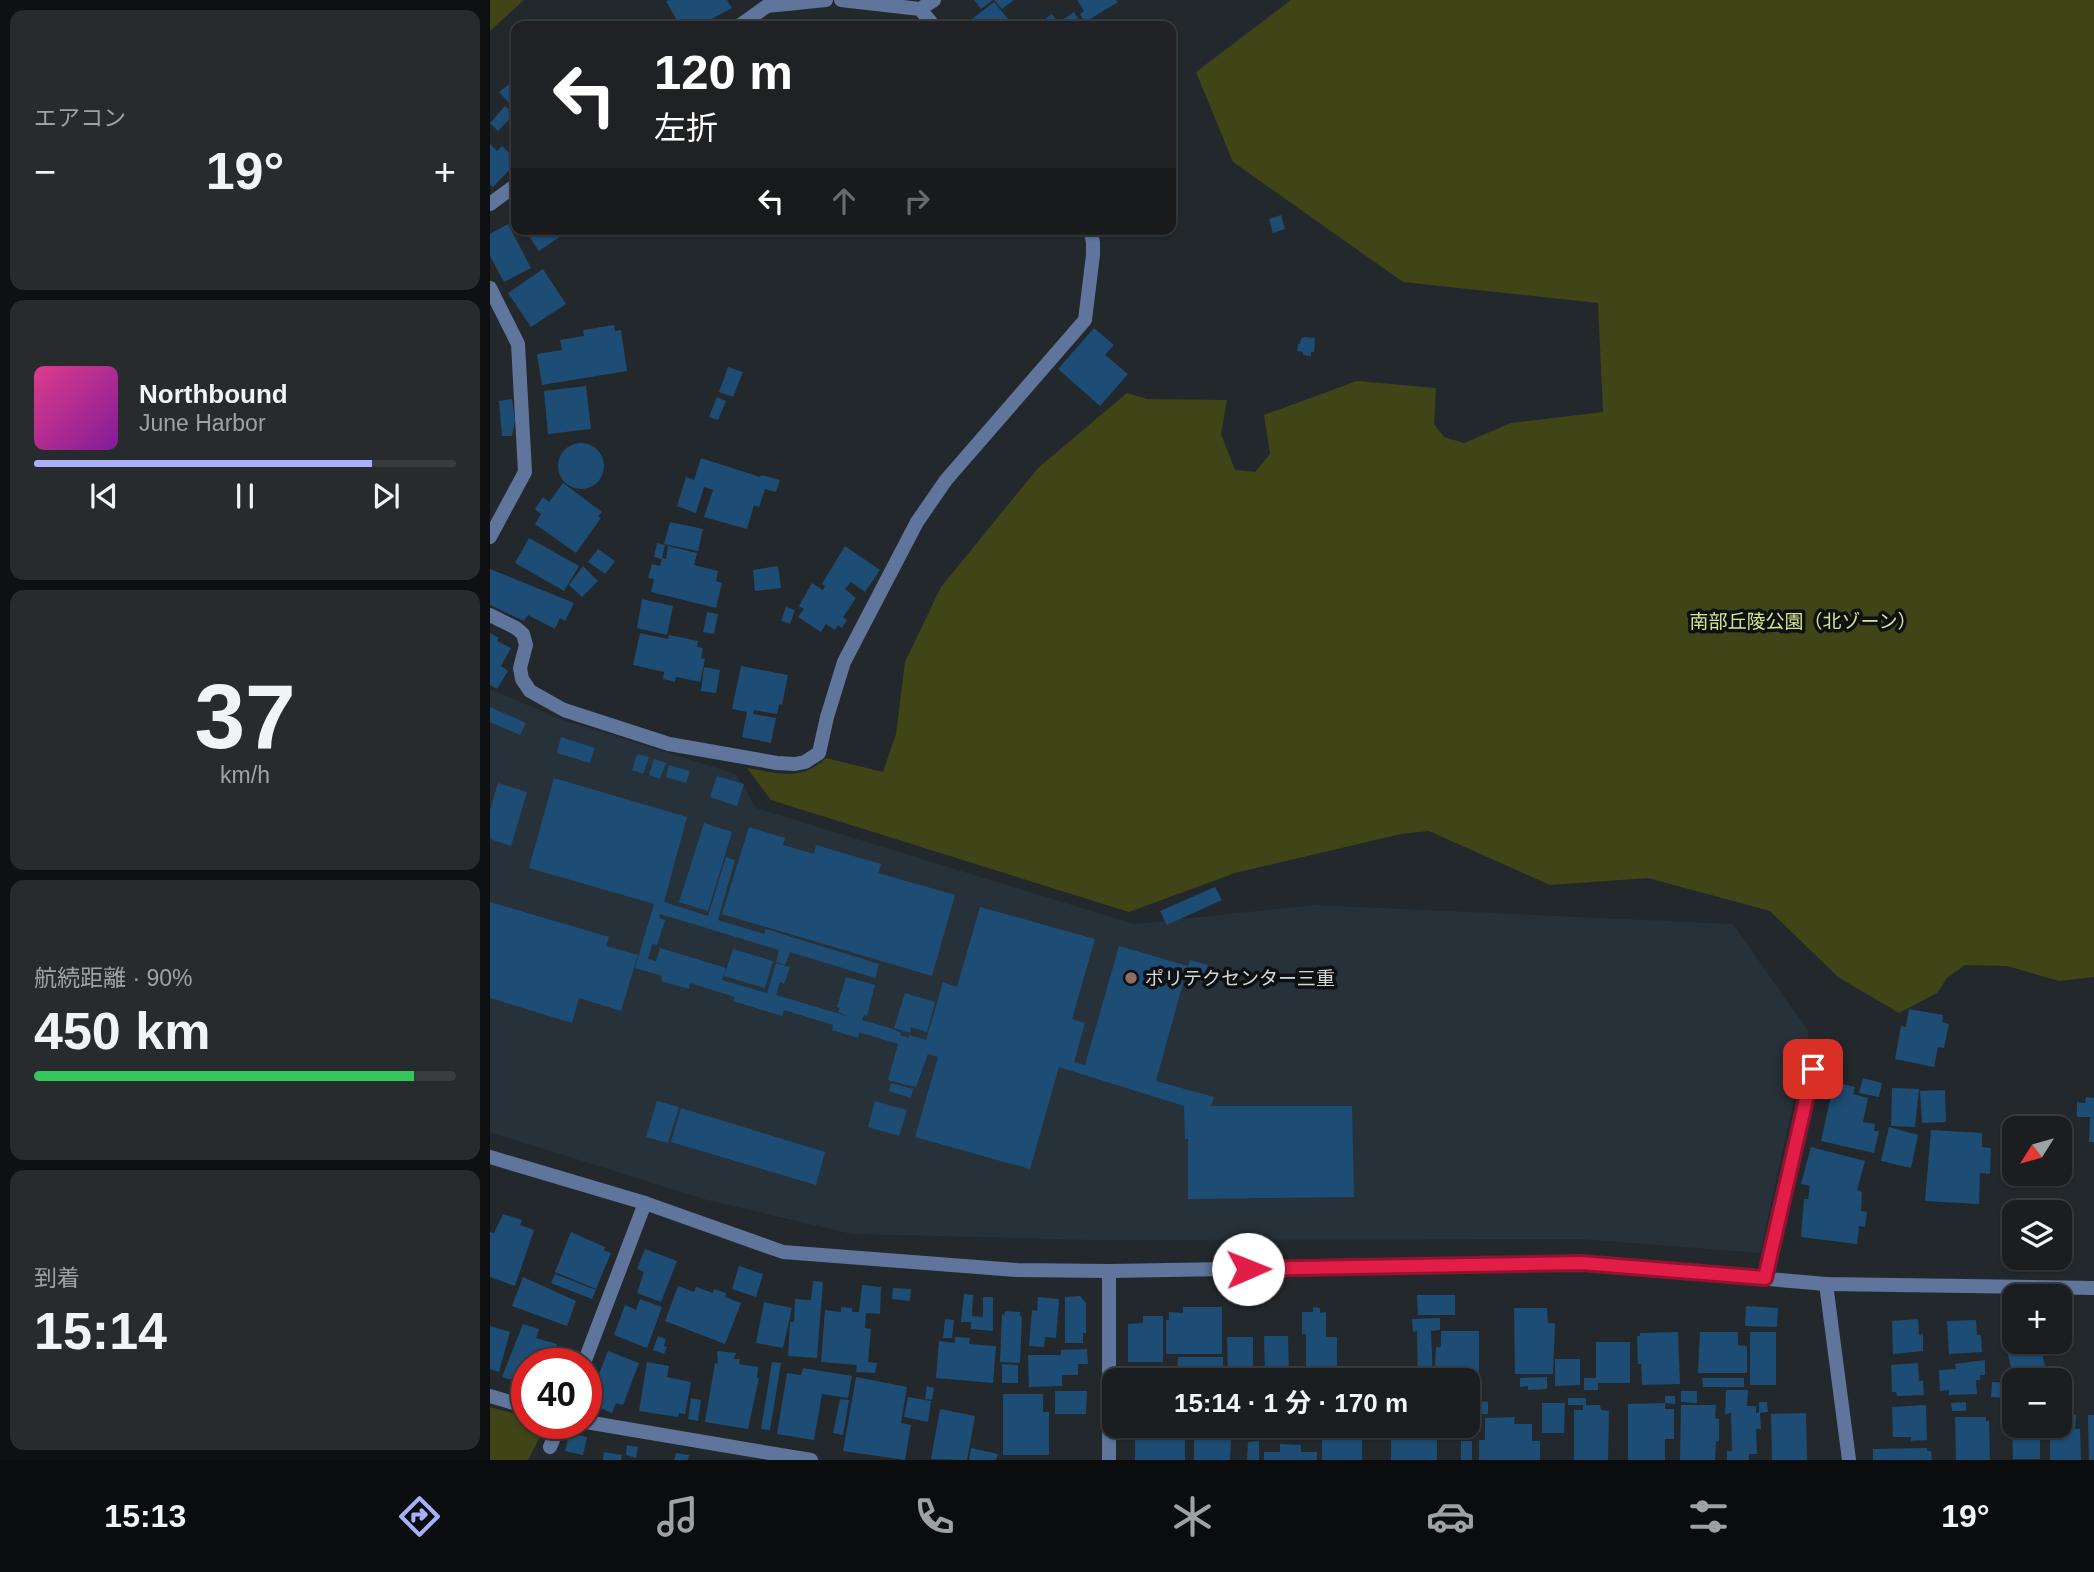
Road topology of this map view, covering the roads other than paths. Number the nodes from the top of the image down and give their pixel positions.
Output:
1 (825, 0) edge
2 (842, 0) edge
3 (934, 0) edge
4 (920, 9) junction
5 (746, 21) edge
6 (930, 21) edge
7 (511, 189) edge
8 (490, 204) edge
9 (1091, 235) edge
10 (490, 288) edge
11 (490, 537) edge
12 (490, 615) edge
13 (1813, 1069) dead end
14 (490, 1157) edge
15 (645, 1203) junction
16 (1109, 1271) junction
17 (1765, 1278) junction
18 (1826, 1284) junction
19 (2094, 1288) edge
20 (590, 1348) edge
21 (490, 1396) edge
22 (511, 1402) edge
23 (602, 1425) edge
24 (554, 1439) edge
25 (550, 1447) dead end
26 (811, 1460) edge
27 (1109, 1460) edge
28 (1849, 1460) edge

1 - 5 street
2 - 4 street
3 - 4 street
4 - 6 street
7 - 8 street
9 - 12 street
10 - 11 street
13 - 17 street
14 - 15 street
15 - 16 street
15 - 20 street
16 - 17 street
16 - 27 street
17 - 18 street
18 - 19 street
18 - 28 street
21 - 22 street
23 - 26 street
24 - 25 street

